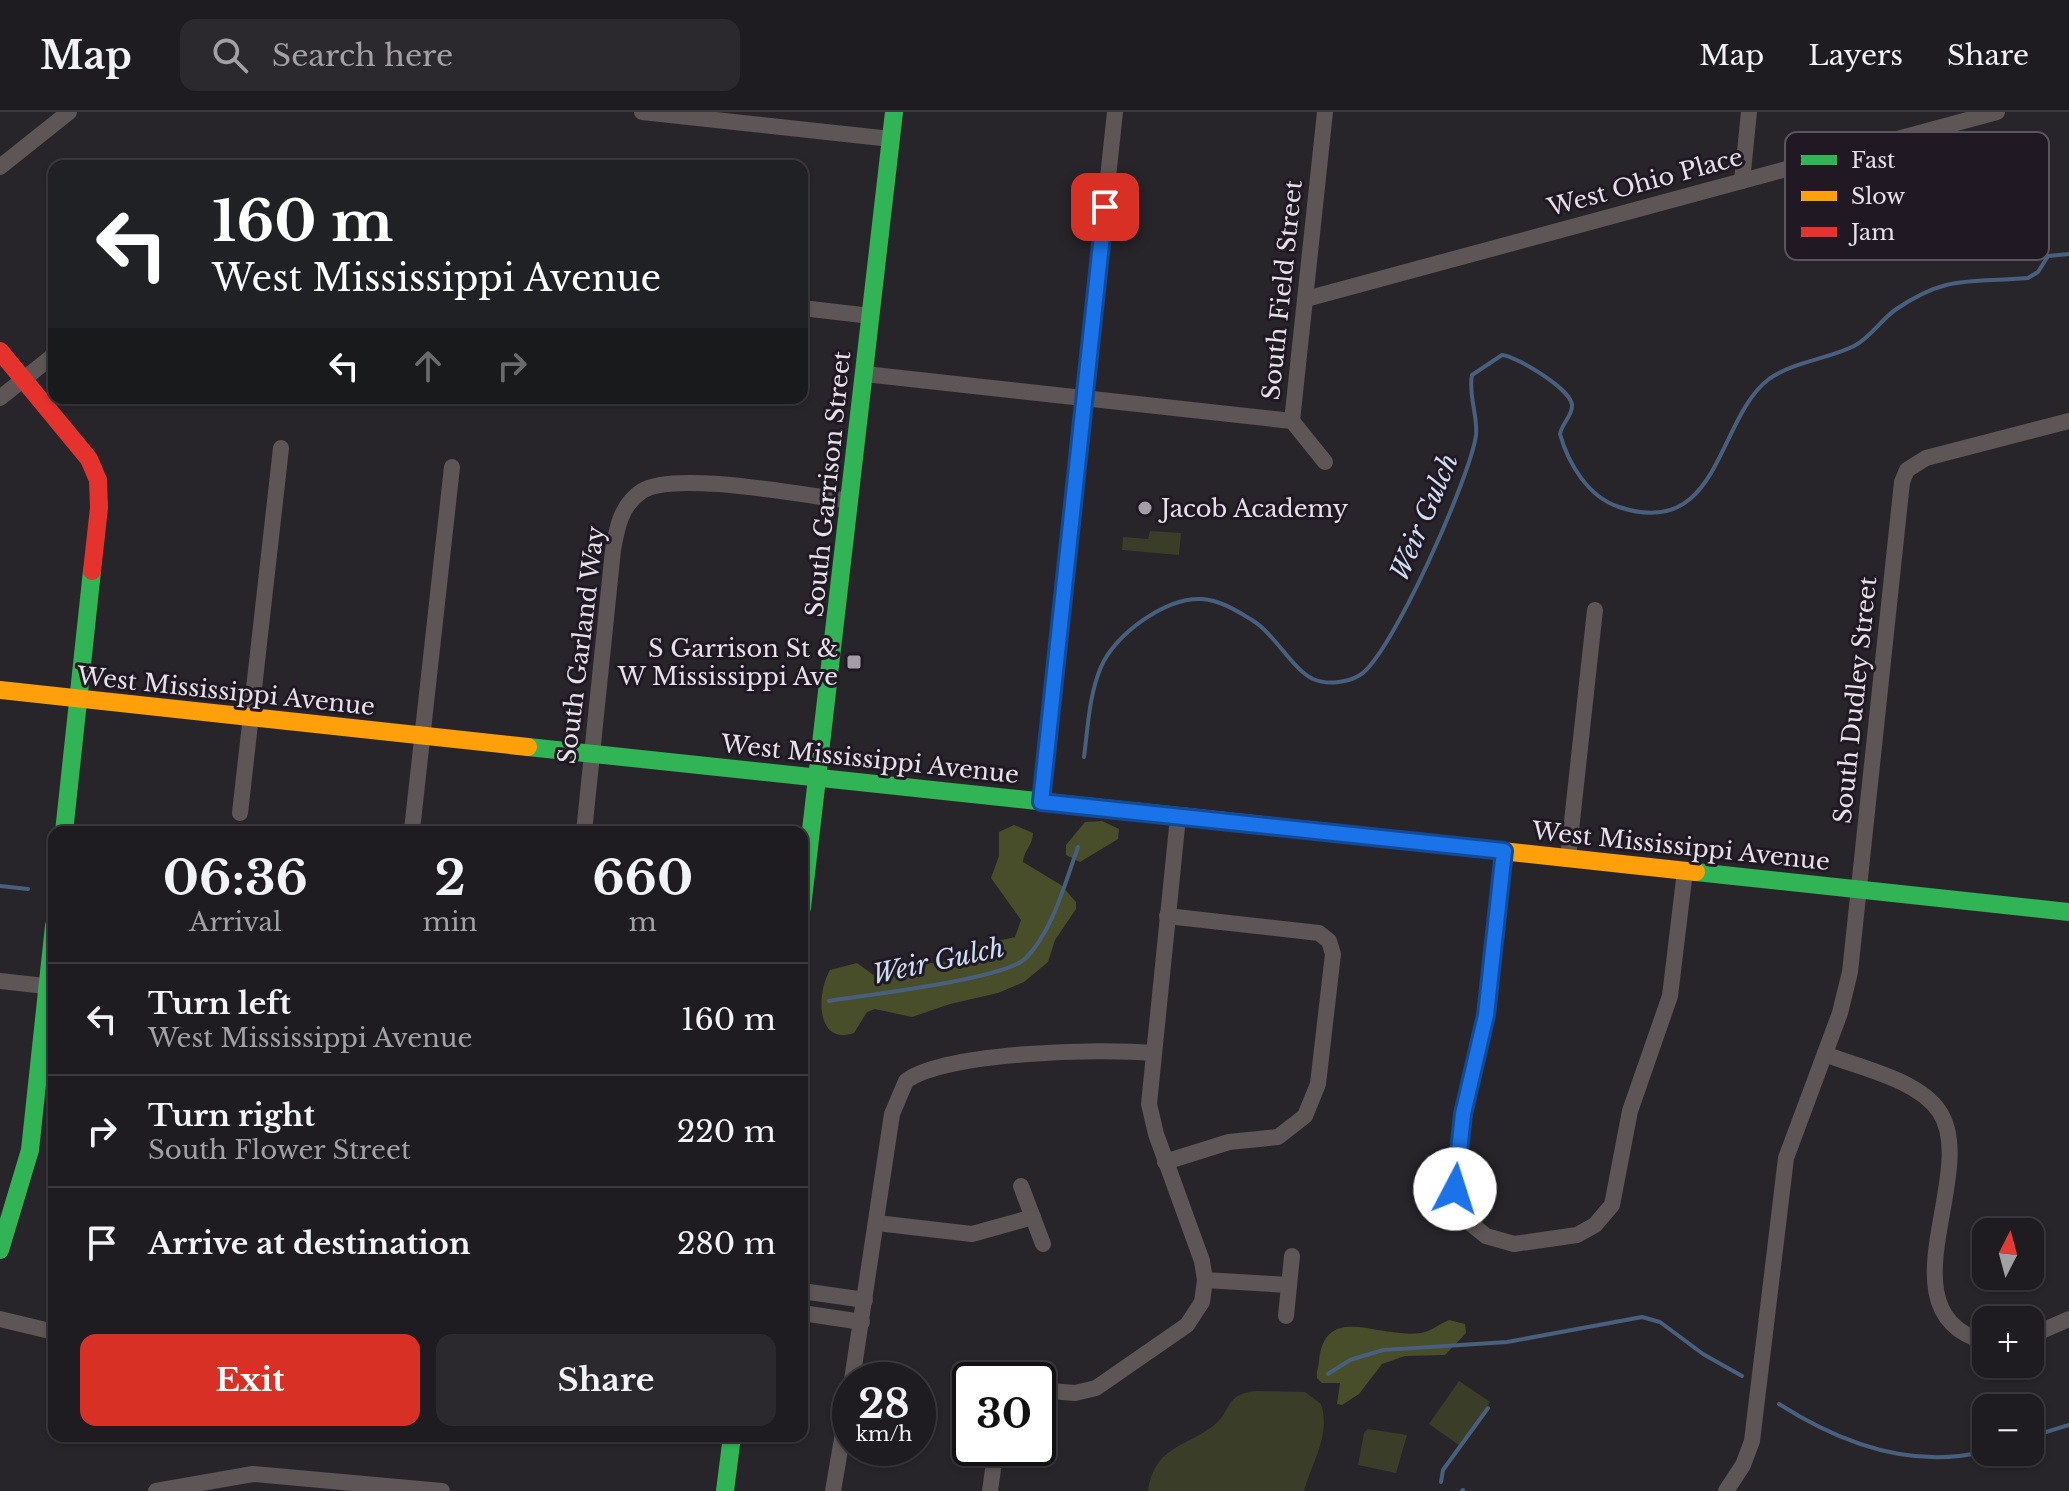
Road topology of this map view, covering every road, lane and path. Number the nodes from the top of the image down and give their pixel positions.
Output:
1 (69, 112) edge
2 (642, 112) edge
3 (894, 112) edge
4 (1115, 112) edge
5 (1325, 112) edge
6 (1749, 112) edge
7 (1997, 112) edge
8 (1963, 117) edge
9 (1911, 132) edge
10 (891, 139) junction
11 (0, 167) edge
12 (1785, 169) edge
13 (1742, 181) junction
14 (1306, 299) junction
15 (808, 309) edge
16 (871, 316) junction
17 (0, 351) edge
18 (48, 360) edge
19 (865, 374) junction
20 (23, 379) junction
21 (0, 398) edge
22 (1085, 398) junction
23 (1292, 421) junction
24 (2069, 421) edge
25 (281, 448) dead end
26 (1325, 462) dead end
27 (452, 467) dead end
28 (850, 501) junction
29 (1595, 610) dead end
30 (0, 690) edge
31 (79, 699) junction
32 (251, 717) junction
33 (422, 736) junction
34 (592, 753) junction
35 (819, 777) junction
36 (1041, 802) junction
37 (240, 813) dead end
38 (1178, 817) junction
39 (65, 826) edge
40 (412, 826) edge
41 (585, 826) edge
42 (1504, 851) junction
43 (1568, 858) junction
44 (808, 862) edge
45 (1685, 871) junction
46 (1859, 890) junction
47 (2069, 912) edge
48 (1167, 916) junction
49 (0, 981) edge
50 (48, 987) edge
51 (48, 1010) edge
52 (1152, 1053) junction
53 (1825, 1054) junction
54 (1165, 1162) junction
55 (1021, 1186) dead end
56 (1033, 1217) junction
57 (877, 1223) junction
58 (1043, 1244) dead end
59 (0, 1250) edge
60 (1292, 1256) dead end
61 (1205, 1280) junction
62 (1289, 1285) junction
63 (808, 1292) edge
64 (865, 1300) junction
65 (808, 1314) edge
66 (1286, 1316) dead end
67 (0, 1319) edge
68 (2069, 1319) edge
69 (862, 1322) junction
70 (2044, 1330) edge
71 (48, 1331) edge
72 (1972, 1335) edge
73 (855, 1362) edge
74 (1056, 1391) edge
75 (731, 1442) edge
76 (837, 1466) edge
77 (993, 1466) edge
78 (156, 1491) edge
79 (442, 1491) edge
80 (725, 1491) edge
81 (833, 1491) edge
82 (990, 1491) edge
83 (1726, 1491) edge

1 - 11 street
2 - 10 street
3 - 10 main road, South Garrison Street
4 - 22 street
5 - 14 street, South Field Street
6 - 13 street
7 - 8 street, West Ohio Place
8 - 9 street, West Ohio Place
10 - 16 main road, South Garrison Street
12 - 13 street, West Ohio Place
13 - 14 street, West Ohio Place
14 - 23 street, South Field Street
15 - 16 street
16 - 19 main road, South Garrison Street
17 - 20 main road
18 - 20 street
19 - 22 street
19 - 28 main road, South Garrison Street
20 - 21 street
20 - 31 main road
22 - 23 street
22 - 36 street
23 - 26 street, South Field Street
24 - 46 street, South Dudley Street
25 - 32 street
27 - 33 street
28 - 34 street, South Garland Way
28 - 35 main road, South Garrison Street
29 - 43 street
30 - 31 main road, West Mississippi Avenue
31 - 32 main road, West Mississippi Avenue
31 - 39 main road
32 - 33 main road, West Mississippi Avenue
32 - 37 street
33 - 34 main road, West Mississippi Avenue
33 - 40 street
34 - 35 main road, West Mississippi Avenue
34 - 41 street, South Garland Way
35 - 36 main road, West Mississippi Avenue
35 - 44 main road, South Garrison Street
36 - 38 main road, West Mississippi Avenue
38 - 42 main road, West Mississippi Avenue
38 - 48 street
42 - 43 main road, West Mississippi Avenue
42 - 45 street
43 - 45 main road, West Mississippi Avenue
45 - 46 main road, West Mississippi Avenue
46 - 47 main road, West Mississippi Avenue
46 - 53 street, South Dudley Street
48 - 52 street
48 - 54 street
49 - 50 street
51 - 59 main road
52 - 54 street
52 - 57 street
53 - 72 street
53 - 83 street, South Dudley Street
54 - 61 street
55 - 56 street
56 - 57 street
56 - 58 street
57 - 64 street
60 - 62 street
61 - 62 street
61 - 74 street
62 - 66 street
63 - 64 street
64 - 69 street
65 - 69 street
67 - 71 street
68 - 70 street
69 - 73 street
75 - 80 main road
76 - 81 street
77 - 82 street
78 - 79 street

